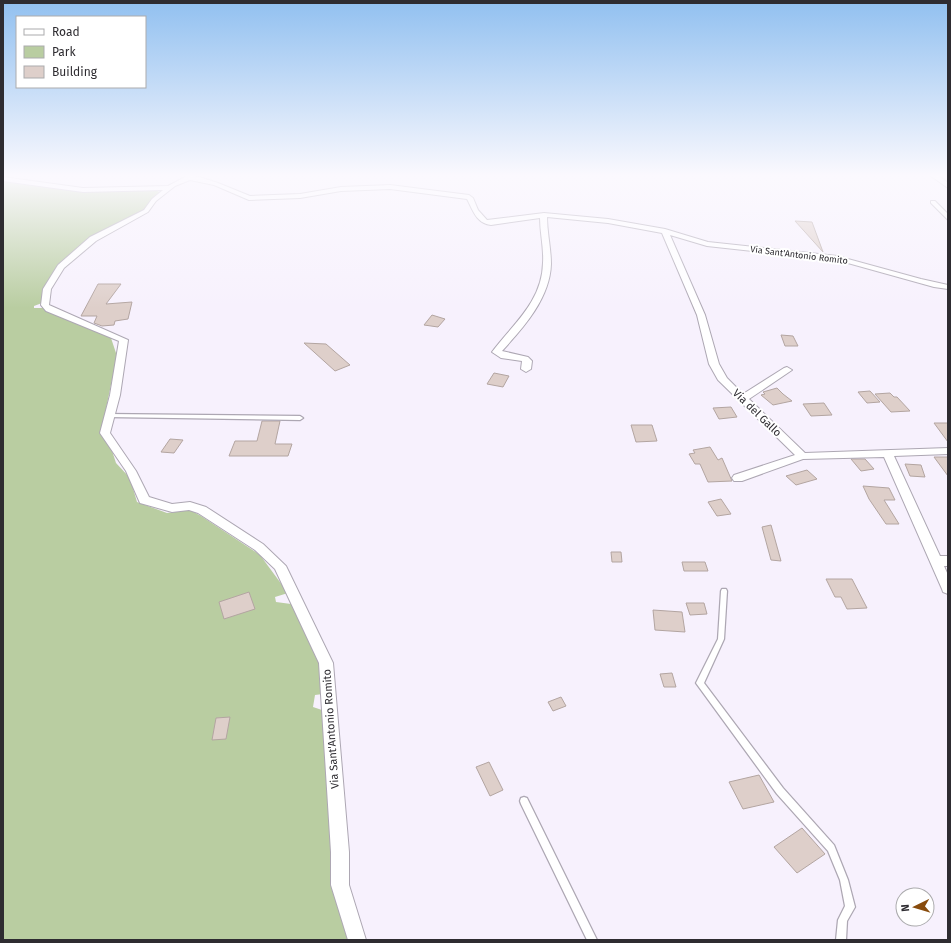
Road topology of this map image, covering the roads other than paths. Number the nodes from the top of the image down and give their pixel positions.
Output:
1 (129, 220) edge
2 (483, 220) edge
3 (502, 220) edge
4 (543, 220) edge
5 (597, 220) edge
6 (665, 231) junction
7 (948, 287) edge
8 (526, 369) dead end
9 (787, 370) dead end
10 (742, 399) junction
11 (109, 416) junction
12 (300, 418) dead end
13 (948, 451) edge
14 (887, 452) junction
15 (802, 456) junction
16 (738, 478) dead end
17 (942, 561) edge
18 (948, 589) edge
19 (724, 590) dead end
20 (524, 801) dead end
21 (357, 940) edge
22 (592, 940) edge
23 (841, 940) edge

1 - 11 street, Via Sant'Antonio Romito
2 - 3 street, Via Sant'Antonio Romito
4 - 8 street
5 - 6 street, Via Sant'Antonio Romito
6 - 7 street, Via Sant'Antonio Romito
6 - 10 street, Via del Gallo
9 - 10 street
10 - 15 street, Via del Gallo
11 - 12 lane
11 - 21 street, Via Sant'Antonio Romito
13 - 14 street
14 - 15 street
14 - 17 street
15 - 16 street
17 - 18 street
19 - 23 lane
20 - 22 lane

